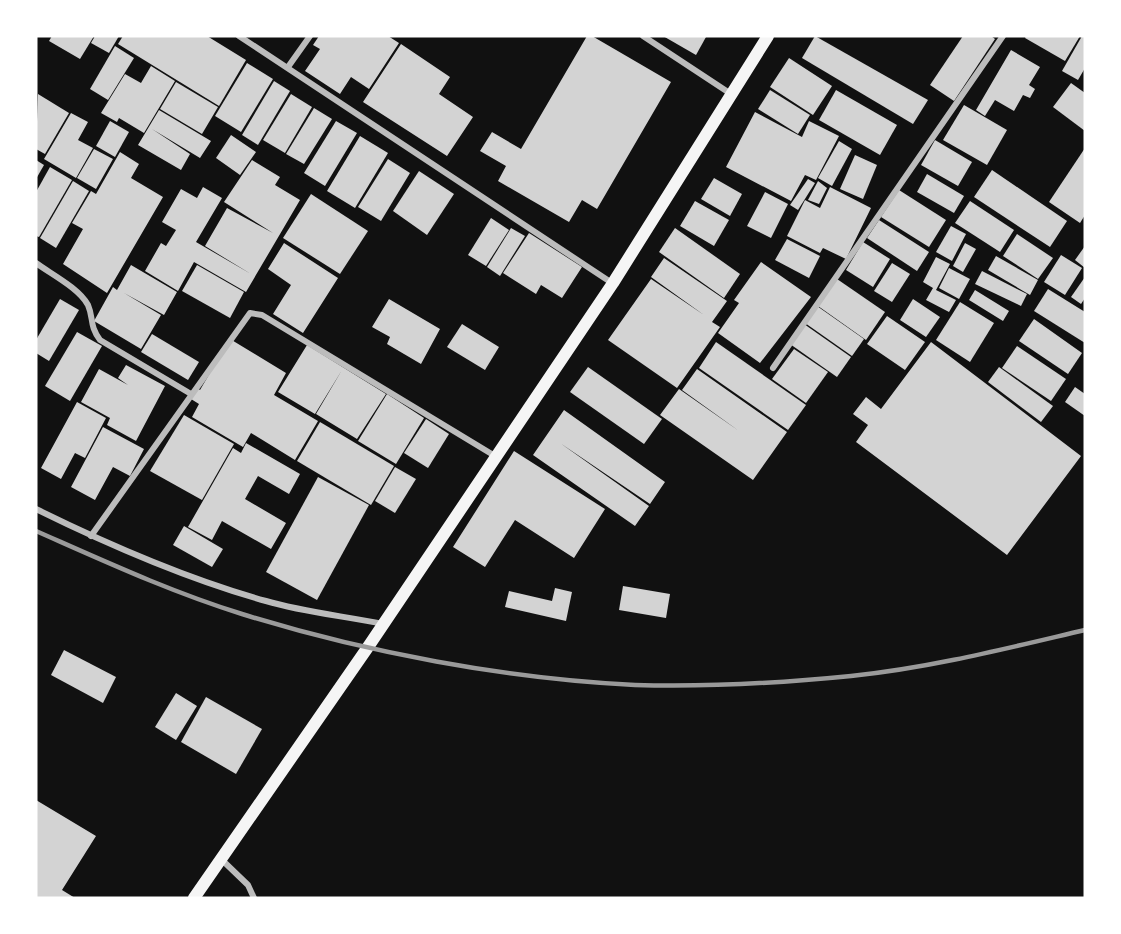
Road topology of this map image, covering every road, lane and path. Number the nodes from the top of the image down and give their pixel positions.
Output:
1 (239, 36) edge
2 (310, 36) edge
3 (643, 36) edge
4 (768, 36) edge
5 (1003, 36) edge
6 (288, 68) junction
7 (731, 94) junction
8 (36, 263) edge
9 (613, 284) junction
10 (773, 368) dead end
11 (191, 394) junction
12 (495, 456) junction
13 (36, 510) edge
14 (91, 536) junction
15 (383, 624) junction
16 (221, 859) junction
17 (194, 898) edge
18 (254, 898) edge

1 - 6 street
2 - 6 street
3 - 7 street
4 - 7 main road
5 - 10 street
6 - 9 street
7 - 9 main road
8 - 11 street
9 - 12 main road
11 - 12 street
11 - 14 street
12 - 15 main road
13 - 14 street
14 - 15 street
15 - 16 main road
16 - 17 main road
16 - 18 street

